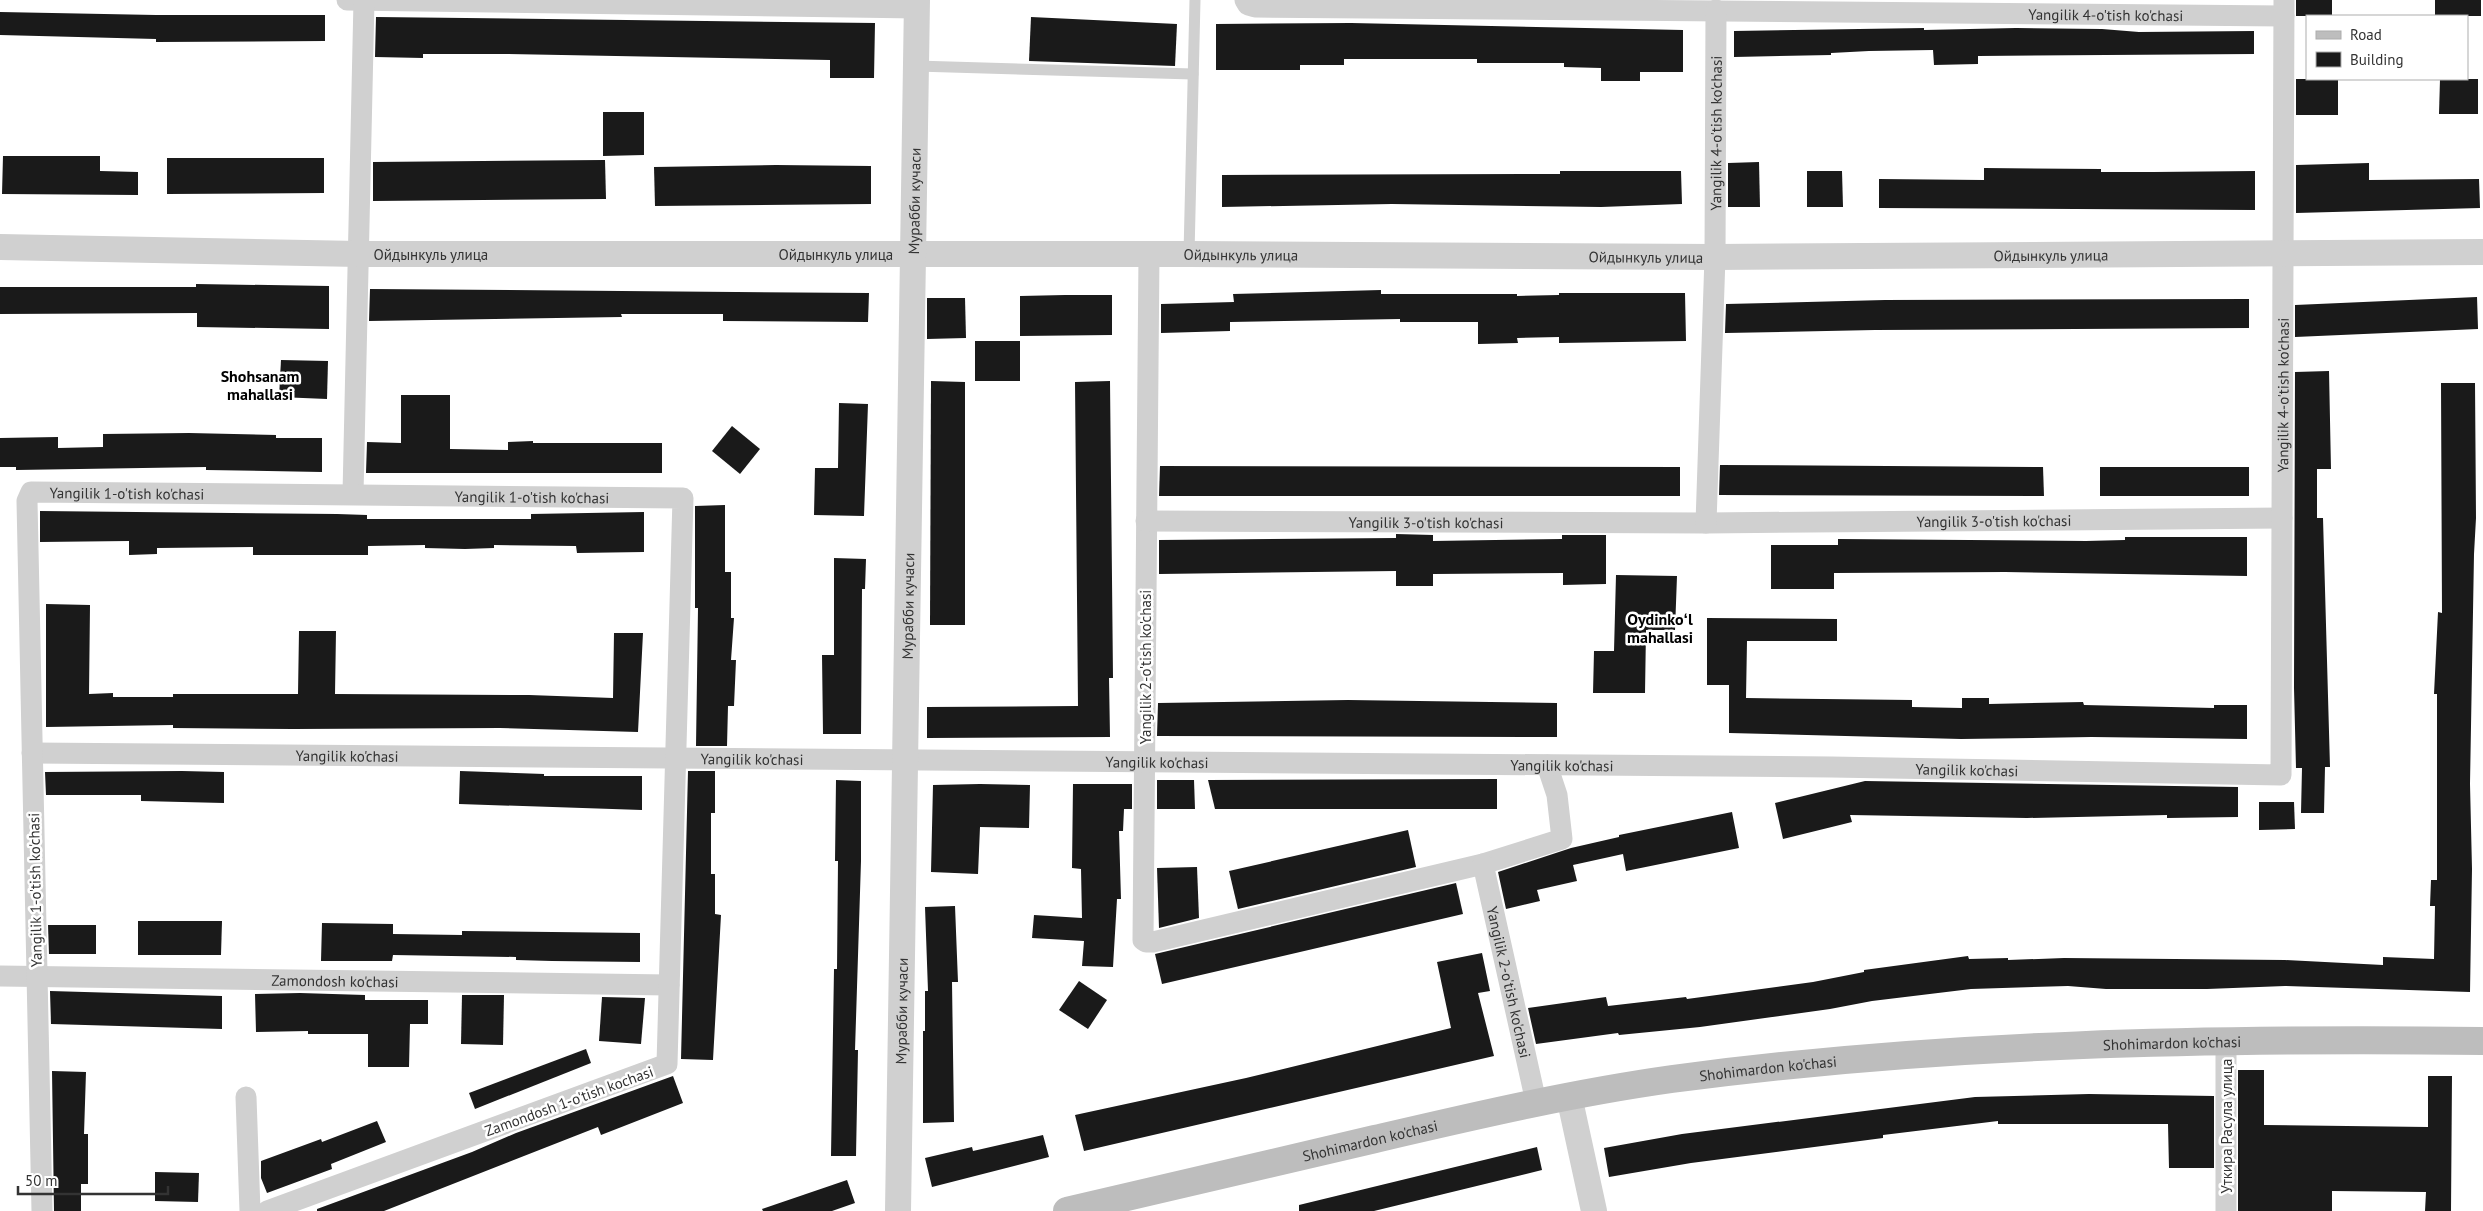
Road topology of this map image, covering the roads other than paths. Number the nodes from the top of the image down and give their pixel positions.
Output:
1 (346, 0) edge
2 (364, 0) edge
3 (1195, 0) edge
4 (1245, 0) edge
5 (676, 2) edge
6 (917, 4) edge
7 (2284, 8) edge
8 (1716, 10) junction
9 (916, 66) junction
10 (1193, 74) junction
11 (0, 247) edge
12 (2483, 252) edge
13 (359, 254) junction
14 (912, 254) junction
15 (1149, 254) junction
16 (1189, 254) junction
17 (2284, 255) junction
18 (1715, 257) junction
19 (353, 494) junction
20 (2282, 518) junction
21 (1146, 521) junction
22 (1706, 523) junction
23 (32, 753) junction
24 (675, 758) junction
25 (906, 760) junction
26 (1144, 763) junction
27 (1547, 765) junction
28 (2281, 775) joint
29 (1483, 864) junction
30 (0, 976) edge
31 (38, 976) junction
32 (669, 985) junction
33 (2226, 1040) junction
34 (2483, 1041) edge
35 (1569, 1096) junction
36 (246, 1097) dead end
37 (1536, 1102) junction
38 (42, 1211) edge
39 (250, 1211) edge
40 (267, 1211) edge
41 (898, 1211) edge
42 (1067, 1211) edge
43 (1594, 1211) edge
44 (2226, 1211) edge

1 - 2 street
2 - 5 street
2 - 13 street
3 - 10 lane
4 - 8 street, Yangilik 4-o'tish ko'chasi
5 - 6 street
6 - 9 street, Мурабби кучаси
7 - 8 street, Yangilik 4-o'tish ko'chasi
7 - 17 street, Yangilik 4-o'tish ko'chasi
8 - 18 street, Yangilik 4-o'tish ko'chasi
9 - 10 lane
9 - 14 street, Мурабби кучаси
10 - 16 lane
11 - 13 street, Ойдынкуль улица
12 - 17 street, Ойдынкуль улица
13 - 14 street, Ойдынкуль улица
13 - 19 street
14 - 15 street, Ойдынкуль улица
14 - 25 street, Мурабби кучаси
15 - 16 street, Ойдынкуль улица
15 - 21 street, Yangilik 2-o'tish ko'chasi
16 - 18 street, Ойдынкуль улица
17 - 18 street, Ойдынкуль улица
17 - 20 street, Yangilik 4-o'tish ko'chasi
18 - 22 street
19 - 23 street, Yangilik 1-o'tish ko'chasi
19 - 24 street, Yangilik 1-o'tish ko'chasi
20 - 22 street, Yangilik 3-o'tish ko'chasi
20 - 28 street, Yangilik 4-o'tish ko'chasi
21 - 22 street, Yangilik 3-o'tish ko'chasi
21 - 26 street, Yangilik 2-o'tish ko'chasi
23 - 24 street, Yangilik ko'chasi
23 - 31 street, Yangilik 1-o'tish ko'chasi
24 - 25 street, Yangilik ko'chasi
24 - 32 street, Zamondosh 1-o'tish kochasi
25 - 26 street, Yangilik ko'chasi
25 - 41 street, Мурабби кучаси
26 - 27 street, Yangilik ko'chasi
26 - 29 street, Yangilik 2-o'tish ko'chasi
27 - 28 street, Yangilik ko'chasi
27 - 29 street, Yangilik 2-o'tish ko'chasi
29 - 37 street, Yangilik 2-o'tish ko'chasi
30 - 31 street, Zamondosh ko'chasi
31 - 32 street, Zamondosh ko'chasi
31 - 38 street, Yangilik 1-o'tish ko'chasi
32 - 40 street, Zamondosh 1-o'tish kochasi
33 - 34 main road, Shohimardon ko'chasi
33 - 35 main road, Shohimardon ko'chasi
33 - 44 street, Уткира Расула улица
35 - 37 main road, Shohimardon ko'chasi
35 - 43 street
36 - 39 street
37 - 42 main road, Shohimardon ko'chasi

